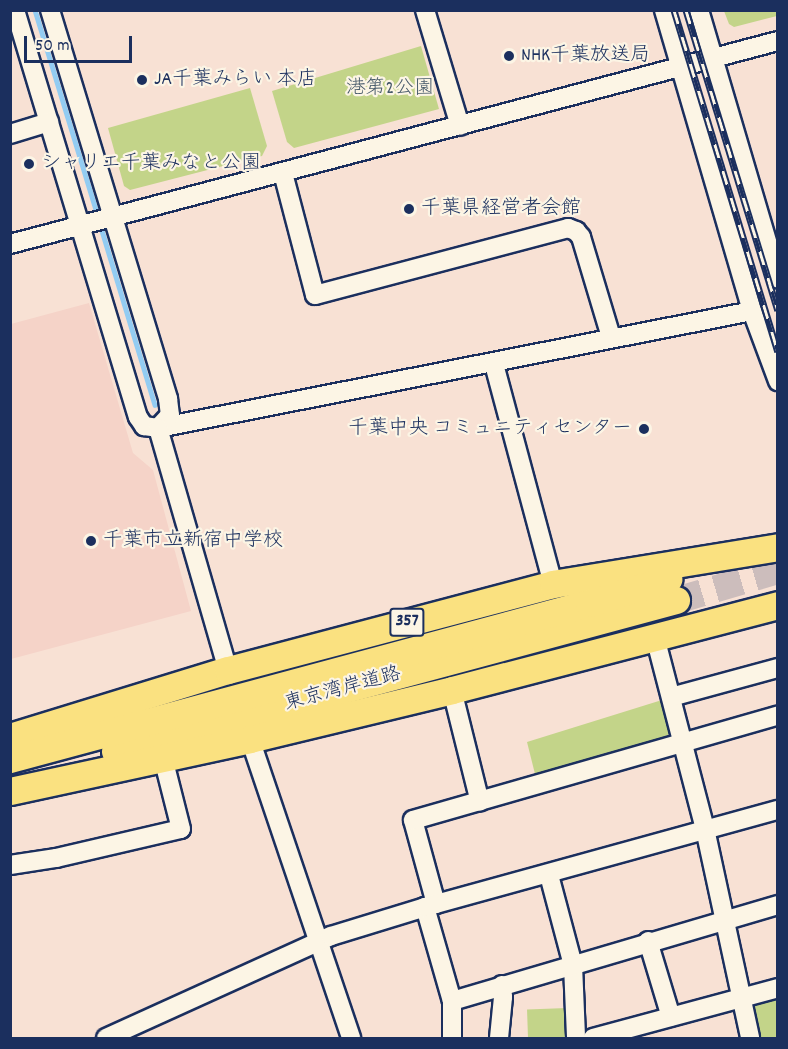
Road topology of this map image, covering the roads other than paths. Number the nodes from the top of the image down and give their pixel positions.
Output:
1 (15, 10) edge
2 (50, 10) edge
3 (425, 10) edge
4 (663, 10) edge
5 (699, 10) edge
6 (777, 41) edge
7 (18, 46) edge
8 (713, 58) junction
9 (679, 68) junction
10 (49, 122) junction
11 (460, 126) junction
12 (10, 134) edge
13 (283, 173) junction
14 (112, 218) junction
15 (80, 225) junction
16 (10, 244) edge
17 (777, 279) edge
18 (752, 311) junction
19 (610, 337) junction
20 (494, 364) junction
21 (777, 381) edge
22 (158, 428) junction
23 (777, 547) edge
24 (553, 584) junction
25 (777, 605) edge
26 (655, 637) junction
27 (777, 668) edge
28 (228, 670) junction
29 (452, 690) junction
30 (671, 697) junction
31 (777, 715) edge
32 (10, 737) edge
33 (250, 739) junction
34 (681, 742) junction
35 (163, 758) junction
36 (10, 759) edge
37 (10, 778) edge
38 (10, 791) edge
39 (480, 802) junction
40 (777, 810) edge
41 (705, 829) junction
42 (10, 865) edge
43 (549, 875) junction
44 (430, 905) junction
45 (777, 905) edge
46 (724, 919) junction
47 (648, 941) junction
48 (318, 942) junction
49 (573, 965) junction
50 (502, 985) junction
51 (777, 988) edge
52 (741, 998) junction
53 (452, 1001) junction
54 (671, 1017) junction
55 (106, 1038) edge
56 (351, 1038) edge
57 (452, 1038) edge
58 (499, 1038) edge
59 (576, 1038) edge
60 (593, 1038) edge
61 (750, 1038) edge

1 - 7 street
2 - 14 street
3 - 11 street
4 - 9 street
5 - 8 street
6 - 8 street
7 - 10 street
8 - 9 street
8 - 17 street
9 - 11 street
9 - 18 street
10 - 12 street
10 - 15 street
11 - 13 street
13 - 14 street
13 - 19 street
14 - 15 street
14 - 22 street
15 - 16 street
15 - 22 street
18 - 19 street
18 - 21 street
19 - 20 street
20 - 22 street
20 - 24 street
22 - 28 street
23 - 24 highway, 357
24 - 28 highway, 357
25 - 26 highway
26 - 29 highway
26 - 30 street
27 - 30 street
28 - 32 highway, 357
29 - 33 highway
29 - 39 street
30 - 34 street
31 - 34 street
33 - 35 highway
33 - 48 street
34 - 39 street
34 - 41 street
35 - 38 highway
35 - 42 street
36 - 37 highway, 東京湾岸道路 / 357
39 - 44 street
40 - 41 street
41 - 43 street
41 - 46 street
43 - 44 street
43 - 49 street
44 - 48 street
44 - 53 street
45 - 46 street
46 - 47 street
46 - 52 street
47 - 49 street
47 - 54 street
48 - 55 street
48 - 56 street
49 - 50 street
49 - 59 street
50 - 53 street
50 - 58 street
51 - 52 street
52 - 54 street
52 - 61 street
53 - 57 street
54 - 60 street

